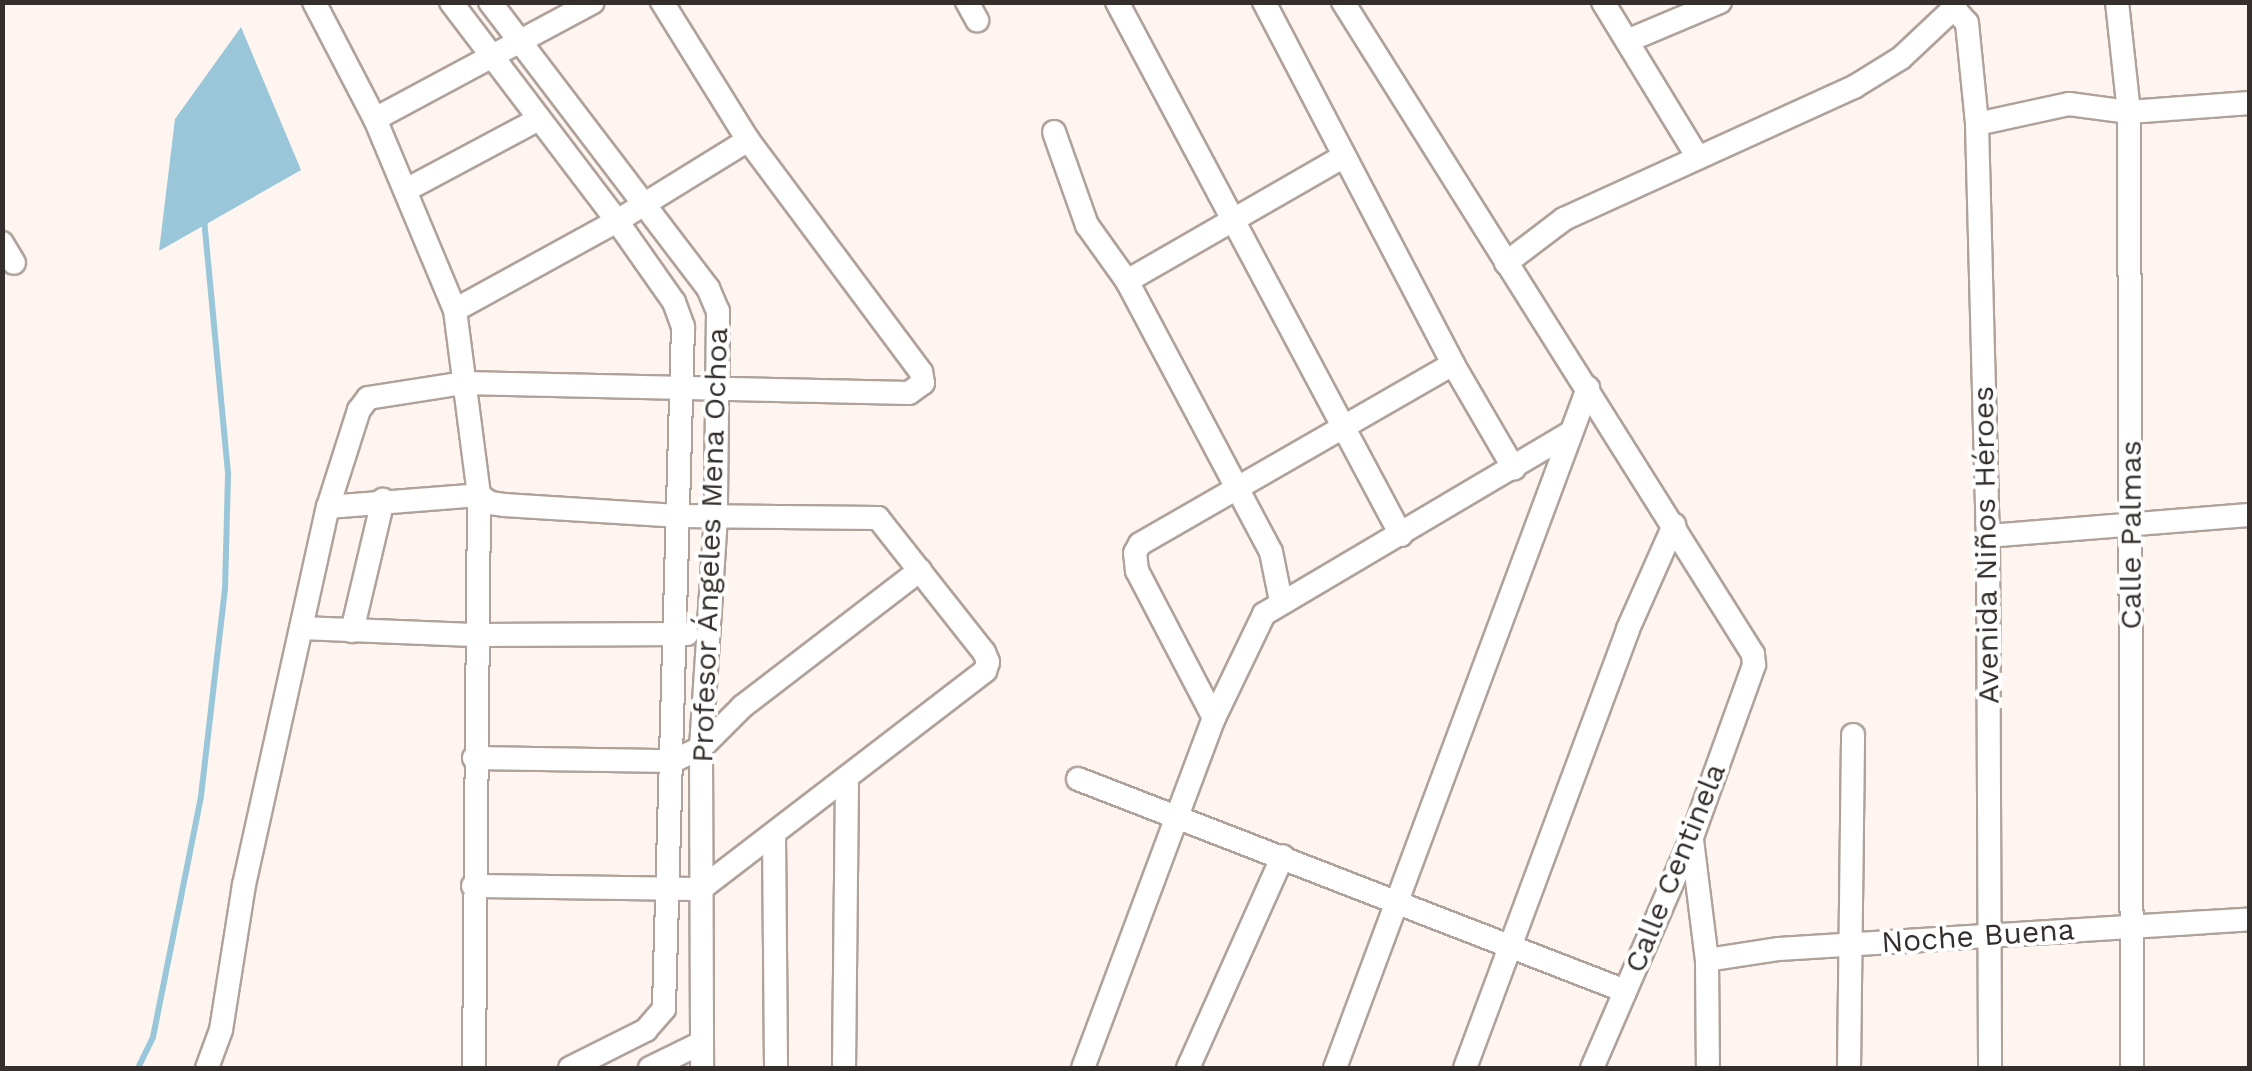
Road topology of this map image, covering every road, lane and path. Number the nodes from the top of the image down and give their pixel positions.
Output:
1 (314, 2) edge
2 (452, 2) edge
3 (490, 2) edge
4 (594, 2) edge
5 (662, 2) edge
6 (1264, 2) edge
7 (1343, 2) edge
8 (1603, 2) edge
9 (1720, 2) edge
10 (2117, 2) edge
11 (1119, 3) edge
12 (568, 7) edge
13 (518, 40) junction
14 (1627, 41) junction
15 (491, 55) junction
16 (2250, 103) edge
17 (2129, 112) junction
18 (375, 119) junction
19 (538, 119) junction
20 (1976, 124) junction
21 (1054, 132) dead end
22 (748, 140) junction
23 (1344, 156) junction
24 (1697, 156) junction
25 (406, 190) junction
26 (643, 204) junction
27 (1232, 218) junction
28 (617, 221) junction
29 (1506, 263) junction
30 (1128, 281) junction
31 (455, 310) junction
32 (1453, 364) junction
33 (464, 383) junction
34 (684, 388) junction
35 (1588, 388) junction
36 (721, 390) junction
37 (1342, 424) junction
38 (1570, 433) junction
39 (1514, 468) junction
40 (1238, 487) junction
41 (479, 494) junction
42 (383, 500) junction
43 (328, 507) junction
44 (681, 516) junction
45 (716, 516) junction
46 (2250, 516) edge
47 (2132, 524) junction
48 (1674, 525) junction
49 (1401, 535) junction
50 (1988, 536) junction
51 (920, 570) junction
52 (1281, 601) junction
53 (301, 628) junction
54 (352, 632) junction
55 (676, 634) junction
56 (711, 634) junction
57 (479, 636) junction
58 (1214, 718) junction
59 (1853, 735) dead end
60 (701, 748) junction
61 (474, 758) junction
62 (673, 761) junction
63 (1078, 778) dead end
64 (847, 781) junction
65 (1176, 814) junction
66 (774, 835) junction
67 (1692, 836) junction
68 (1283, 856) junction
69 (473, 886) junction
70 (701, 889) junction
71 (669, 891) junction
72 (1400, 902) junction
73 (2250, 919) edge
74 (2131, 925) junction
75 (1990, 936) junction
76 (1848, 946) junction
77 (1512, 948) junction
78 (1707, 960) junction
79 (1625, 991) junction
80 (701, 1043) junction
81 (207, 1068) edge
82 (474, 1068) edge
83 (570, 1068) edge
84 (650, 1068) edge
85 (702, 1068) edge
86 (776, 1068) edge
87 (844, 1068) edge
88 (1084, 1068) edge
89 (1188, 1068) edge
90 (1336, 1068) edge
91 (1465, 1068) edge
92 (1592, 1068) edge
93 (1708, 1068) edge
94 (1849, 1068) edge
95 (1990, 1068) edge
96 (2132, 1068) edge

1 - 18 street
2 - 15 street, Profesor Ángeles Mena Ochoa
3 - 13 street, Profesor Ángeles Mena Ochoa
4 - 12 street
5 - 22 street
6 - 23 street
7 - 29 street
8 - 14 street
9 - 14 street
10 - 17 street, Calle Palmas
11 - 27 street
12 - 13 street
13 - 15 street
13 - 26 street, Profesor Ángeles Mena Ochoa
14 - 24 street
15 - 18 street
15 - 19 street, Profesor Ángeles Mena Ochoa
16 - 17 street
17 - 20 street
17 - 47 street, Calle Palmas
18 - 25 street
19 - 25 street
19 - 28 street, Profesor Ángeles Mena Ochoa
20 - 24 street, Avenida Niños Héroes
20 - 50 street, Avenida Niños Héroes
21 - 30 street
22 - 26 street
22 - 36 street
23 - 27 street
23 - 32 street
24 - 29 street
25 - 31 street
26 - 28 street
26 - 36 street, Profesor Ángeles Mena Ochoa
27 - 30 street
27 - 37 street
28 - 31 street
28 - 34 street, Profesor Ángeles Mena Ochoa
29 - 35 street
30 - 40 street
31 - 33 street
32 - 37 street
32 - 39 street
33 - 34 street
33 - 41 street
33 - 43 street
34 - 36 street
34 - 44 street, Profesor Ángeles Mena Ochoa
35 - 38 street
35 - 48 street
36 - 45 street, Profesor Ángeles Mena Ochoa
37 - 40 street
37 - 49 street
38 - 39 street
38 - 72 street
39 - 49 street
40 - 52 street
40 - 58 street
41 - 42 street
41 - 44 street
41 - 57 street
42 - 43 street
42 - 54 street
43 - 53 street
44 - 45 street
44 - 55 street, Profesor Ángeles Mena Ochoa
45 - 51 street
45 - 56 street, Profesor Ángeles Mena Ochoa
46 - 47 street
47 - 50 street
47 - 74 street, Calle Palmas
48 - 67 street, Calle Centinela
48 - 77 street
49 - 52 street
50 - 75 street, Avenida Niños Héroes
51 - 60 street
51 - 64 street
52 - 58 street
53 - 54 street
53 - 81 street
54 - 57 street
55 - 56 street
55 - 57 street
55 - 62 street, Profesor Ángeles Mena Ochoa
56 - 60 street, Profesor Ángeles Mena Ochoa
57 - 61 street
58 - 65 street
59 - 76 street
60 - 62 street
60 - 70 street, Profesor Ángeles Mena Ochoa
61 - 62 street
61 - 69 street
62 - 71 street, Profesor Ángeles Mena Ochoa
63 - 65 street
64 - 66 street
64 - 87 street
65 - 68 street
65 - 88 street
66 - 70 street
66 - 86 street
67 - 78 street
67 - 79 street, Calle Centinela
68 - 72 street
68 - 89 street
69 - 71 street
69 - 82 street
70 - 71 street
70 - 80 street, Profesor Ángeles Mena Ochoa
71 - 83 street, Profesor Ángeles Mena Ochoa
72 - 77 street
72 - 90 street
73 - 74 street, Noche Buena
74 - 75 street, Noche Buena
74 - 96 street, Calle Palmas
75 - 76 street, Noche Buena
75 - 95 street, Avenida Niños Héroes
76 - 78 street, Noche Buena
76 - 94 street
77 - 79 street
77 - 91 street
78 - 93 street
79 - 92 street, Calle Centinela
80 - 84 street
80 - 85 street, Profesor Ángeles Mena Ochoa

